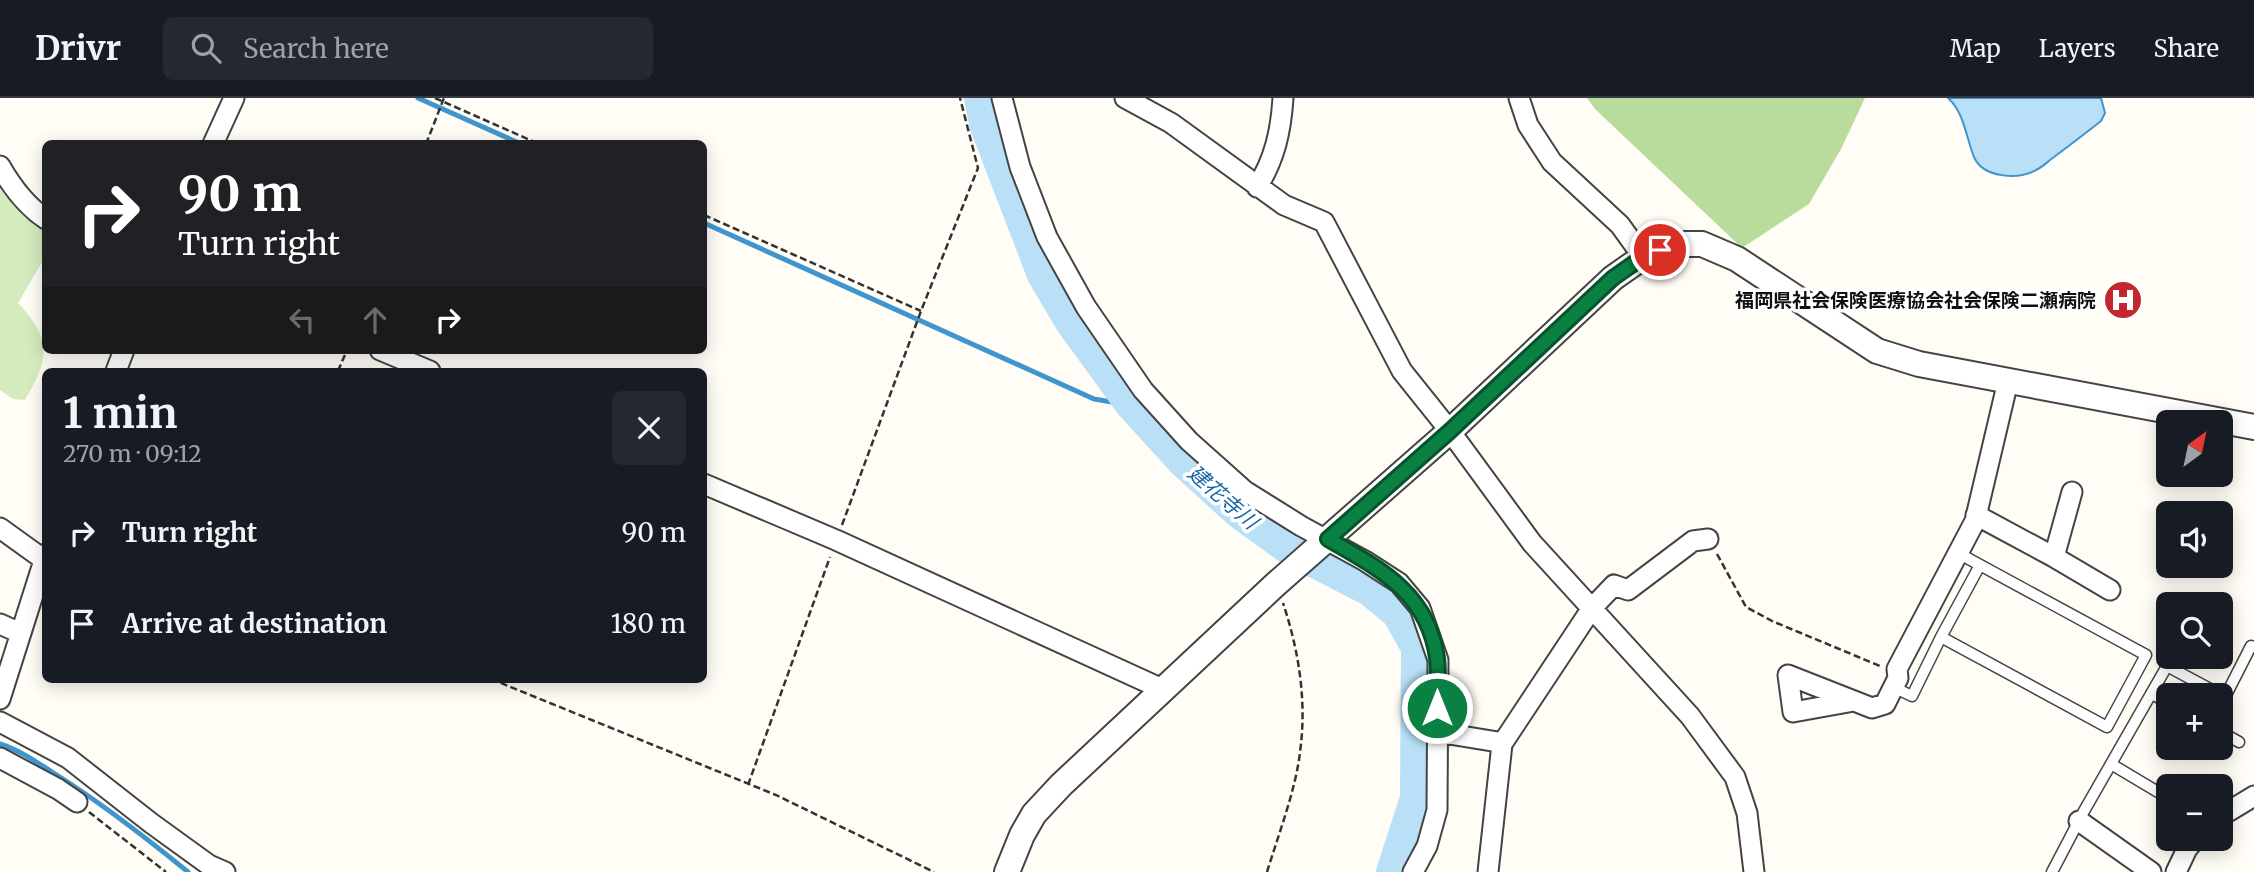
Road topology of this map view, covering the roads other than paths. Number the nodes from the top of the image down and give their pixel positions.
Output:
1 (234, 98) edge
2 (1002, 98) edge
3 (1125, 98) edge
4 (1283, 98) edge
5 (1519, 98) edge
6 (215, 140) edge
7 (0, 166) edge
8 (1257, 187) junction
9 (42, 216) edge
10 (1643, 257) junction
11 (390, 354) edge
12 (423, 368) edge
13 (2008, 381) junction
14 (2254, 427) edge
15 (1450, 431) junction
16 (707, 485) edge
17 (2072, 492) dead end
18 (1976, 515) junction
19 (0, 528) edge
20 (1707, 539) road end
21 (1324, 542) junction
22 (1958, 553) junction
23 (42, 555) edge
24 (2054, 557) junction
25 (42, 562) edge
26 (1980, 565) junction
27 (2110, 590) dead end
28 (1592, 608) junction
29 (0, 624) edge
30 (20, 633) junction
31 (1941, 638) junction
32 (2254, 647) edge
33 (1896, 683) junction
34 (1162, 689) junction
35 (2152, 694) junction
36 (2156, 696) edge
37 (0, 699) edge
38 (1854, 701) dead end
39 (0, 722) edge
40 (1437, 732) junction
41 (2233, 739) edge
42 (2239, 742) dead end
43 (1503, 744) junction
44 (0, 758) edge
45 (2111, 764) junction
46 (2156, 791) edge
47 (2254, 796) edge
48 (77, 802) road end
49 (2233, 809) edge
50 (2079, 821) junction
51 (2187, 851) edge
52 (225, 872) edge
53 (1007, 872) edge
54 (1413, 872) edge
55 (1488, 872) edge
56 (1754, 872) edge
57 (2052, 872) edge
58 (2151, 872) edge
59 (2176, 872) edge

1 - 6 street
2 - 21 street
3 - 8 street
4 - 8 street
5 - 10 street
7 - 9 street
8 - 15 street
10 - 13 street
10 - 15 street
11 - 12 street
13 - 14 street
13 - 18 street
15 - 21 street
15 - 28 street
16 - 34 street
17 - 24 street
18 - 22 street
18 - 24 street
19 - 23 street
20 - 28 street
21 - 34 street
21 - 40 street
22 - 26 lane
22 - 33 street
24 - 27 street
25 - 30 street
26 - 31 lane
26 - 31 lane
28 - 43 street
28 - 56 street
29 - 30 street
30 - 37 street
31 - 33 lane
32 - 35 lane
33 - 38 street
34 - 53 street
35 - 36 lane
35 - 45 lane
39 - 52 street
40 - 43 street
40 - 54 street
41 - 42 lane
43 - 55 street
44 - 48 street
45 - 46 lane
45 - 50 lane
47 - 49 street
50 - 57 lane
50 - 58 street
51 - 59 street

